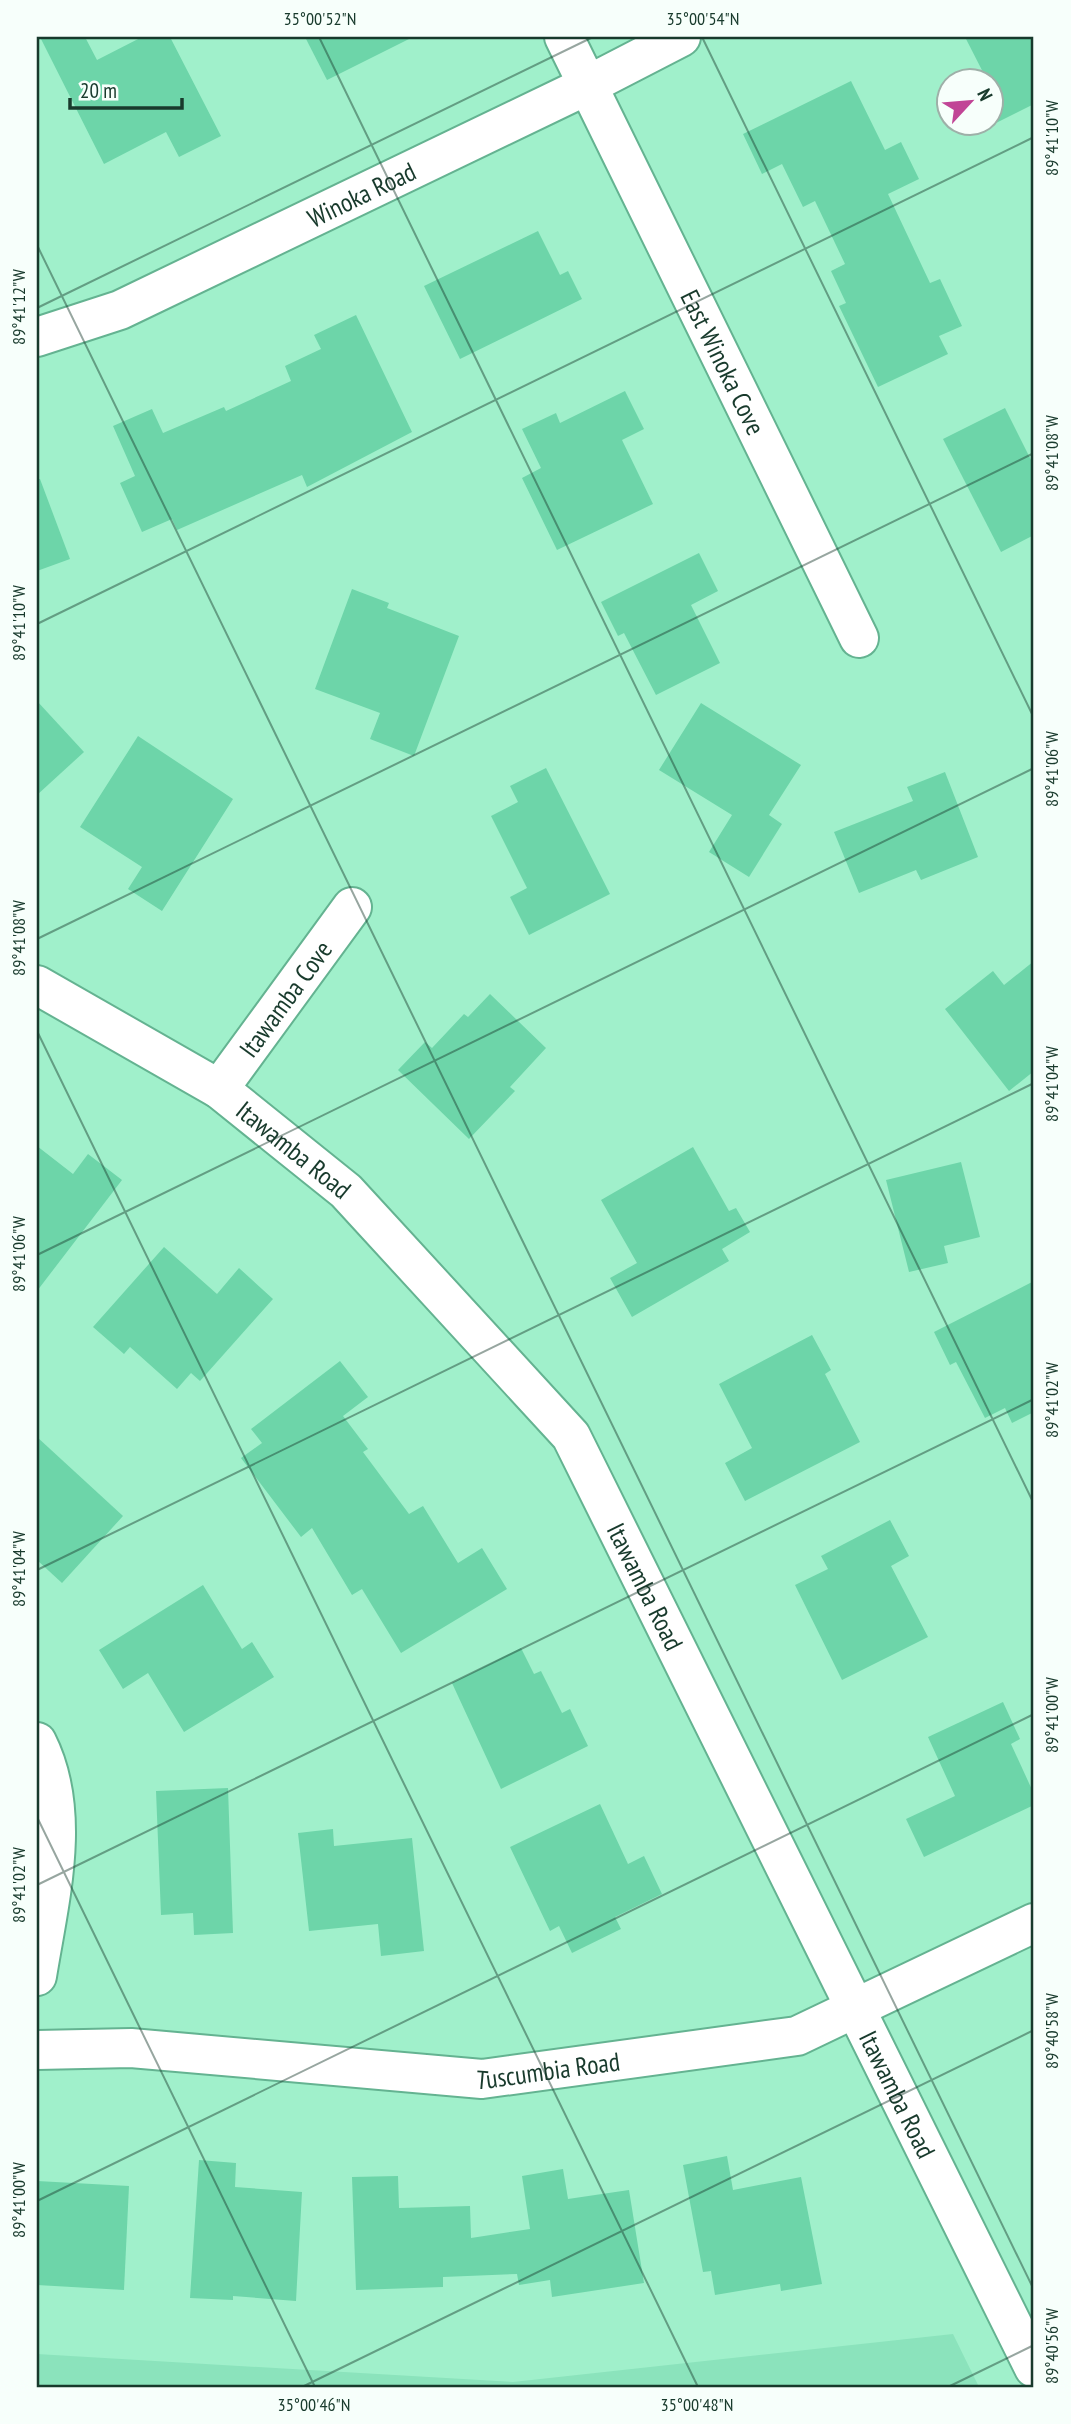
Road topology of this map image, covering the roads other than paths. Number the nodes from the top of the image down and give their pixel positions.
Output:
1 (564, 37) edge
2 (681, 37) edge
3 (588, 85) junction
4 (37, 337) edge
5 (859, 638) dead end
6 (352, 906) dead end
7 (37, 985) edge
8 (219, 1089) junction
9 (37, 1742) edge
10 (1034, 1923) edge
11 (37, 1976) edge
12 (858, 2009) junction
13 (37, 2050) edge
14 (1034, 2368) edge

1 - 3 street, East Winoka Cove
2 - 3 street, Winoka Road
3 - 4 street, Winoka Road
3 - 5 street, East Winoka Cove
6 - 8 street, Itawamba Cove
7 - 8 street, Itawamba Road
8 - 12 street, Itawamba Road
9 - 11 street
10 - 12 street, Tuscumbia Road
12 - 13 street, Tuscumbia Road
12 - 14 street, Itawamba Road

